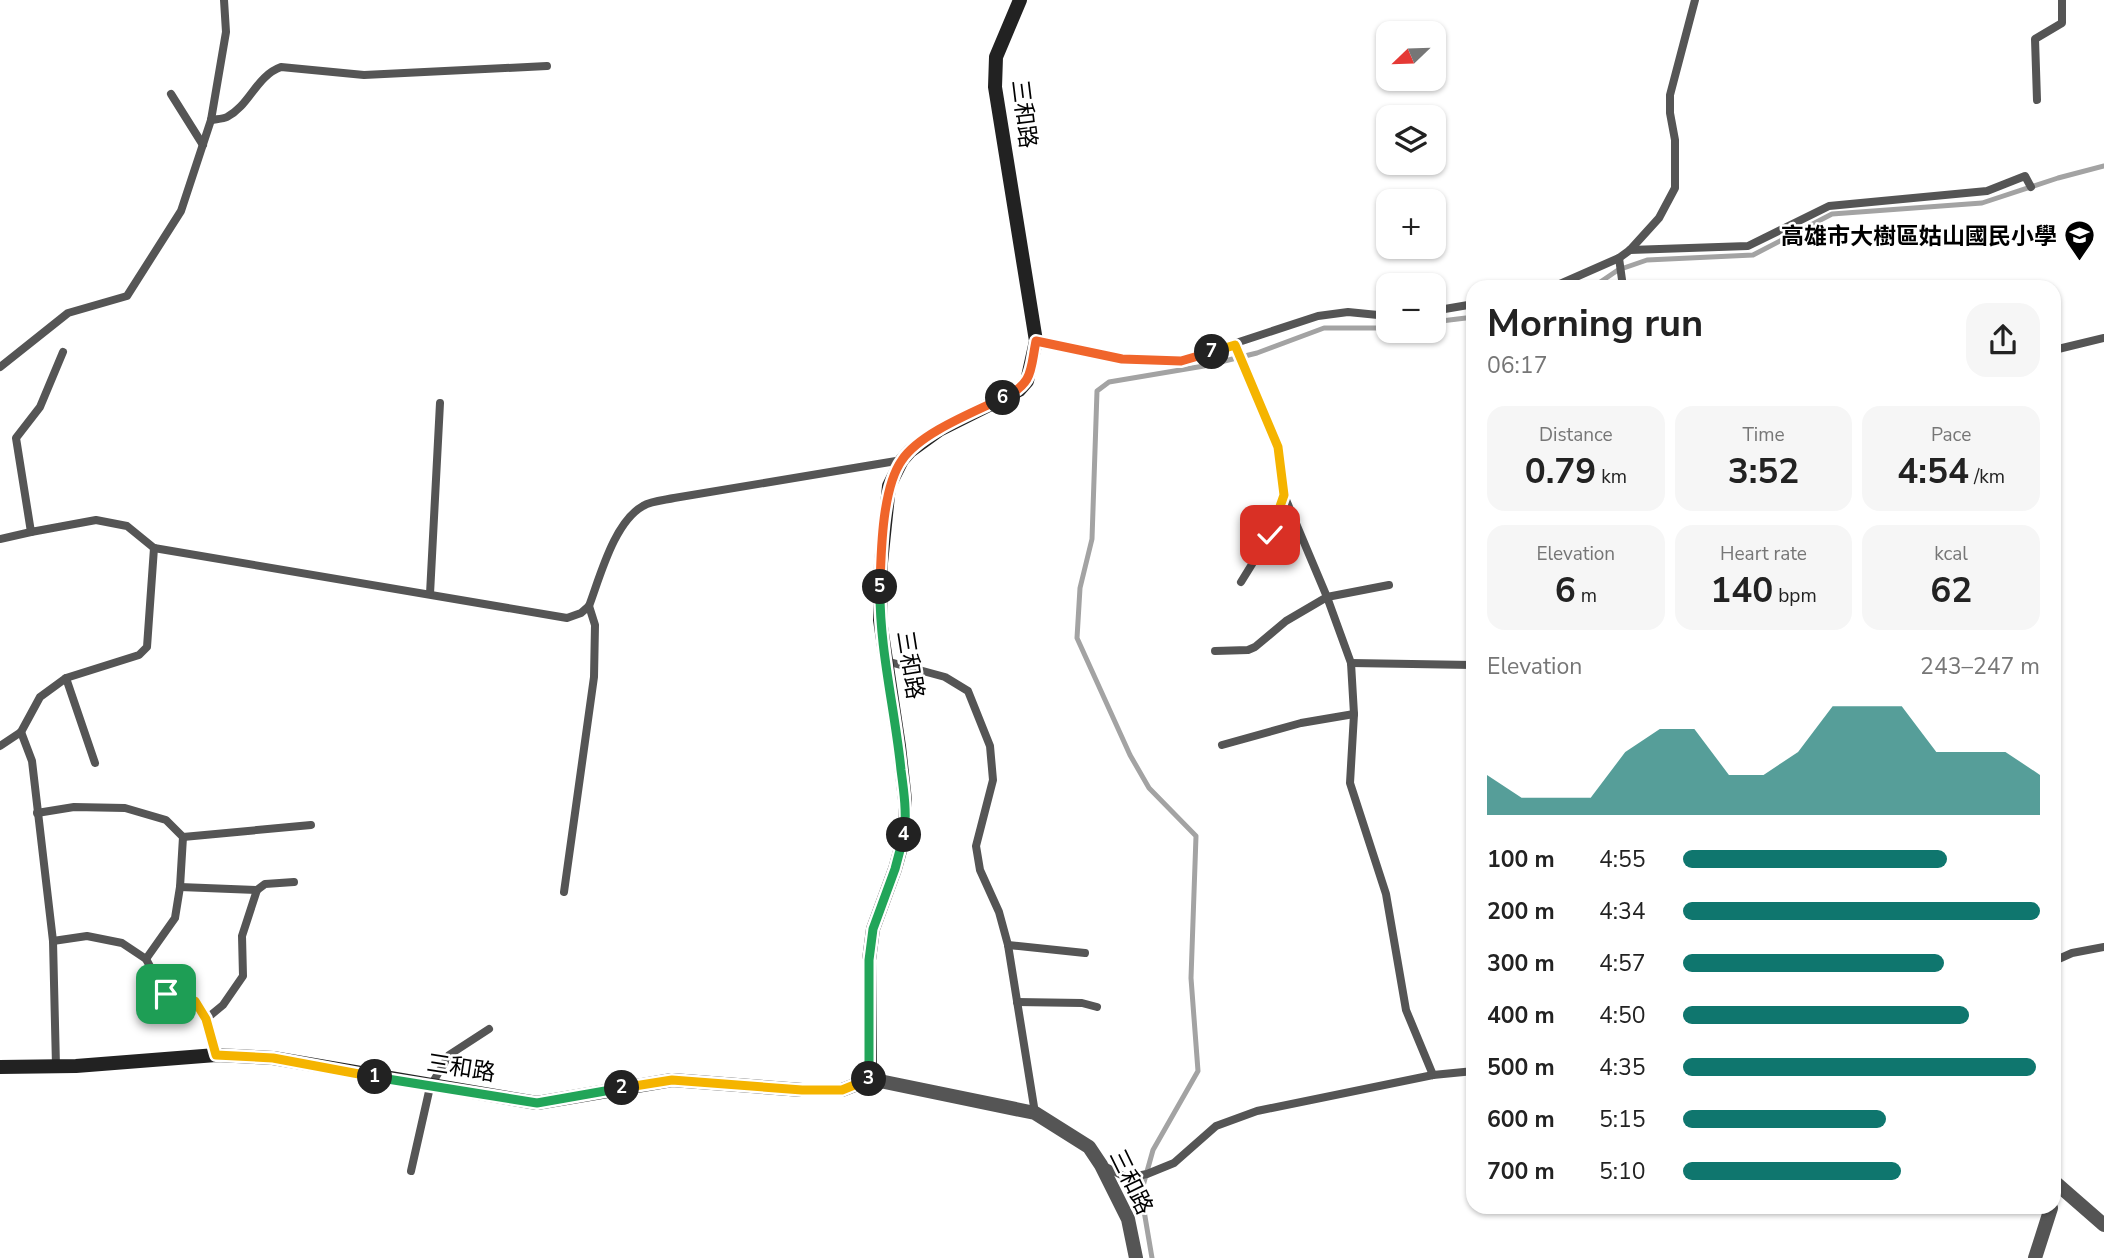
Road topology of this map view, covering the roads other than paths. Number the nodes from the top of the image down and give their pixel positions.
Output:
1 (223, 0) edge
2 (1020, 0) edge
3 (1695, 0) edge
4 (2062, 0) edge
5 (547, 66) dead end
6 (171, 94) dead end
7 (2037, 100) dead end
8 (211, 120) junction
9 (203, 145) junction
10 (2031, 187) dead end
11 (1630, 250) junction
12 (1619, 258) junction
13 (1569, 280) edge
14 (1622, 280) edge
15 (1466, 305) edge
16 (1446, 309) edge
17 (1376, 315) edge
18 (2104, 338) edge
19 (1036, 341) junction
20 (1235, 345) junction
21 (2061, 348) edge
22 (63, 352) dead end
23 (0, 367) edge
24 (440, 403) dead end
25 (902, 460) junction
26 (1284, 495) junction
27 (31, 532) junction
28 (0, 539) edge
29 (154, 548) junction
30 (1241, 582) dead end
31 (1389, 584) dead end
32 (430, 594) junction
33 (1326, 597) junction
34 (589, 606) junction
35 (1215, 651) dead end
36 (886, 661) junction
37 (1351, 663) junction
38 (1466, 664) edge
39 (66, 678) junction
40 (1354, 714) junction
41 (21, 732) junction
42 (1222, 745) dead end
43 (0, 746) edge
44 (95, 763) dead end
45 (37, 813) junction
46 (311, 825) dead end
47 (183, 837) junction
48 (294, 882) dead end
49 (180, 887) junction
50 (257, 890) junction
51 (564, 892) dead end
52 (53, 941) junction
53 (1008, 945) junction
54 (2104, 947) edge
55 (1085, 953) dead end
56 (2061, 958) edge
57 (146, 959) junction
58 (1017, 1002) junction
59 (1097, 1007) dead end
60 (206, 1019) junction
61 (489, 1029) dead end
62 (216, 1055) junction
63 (56, 1066) junction
64 (0, 1067) edge
65 (1466, 1072) edge
66 (1433, 1075) junction
67 (870, 1079) junction
68 (430, 1087) junction
69 (1035, 1113) junction
70 (1101, 1165) junction
71 (411, 1171) dead end
72 (2061, 1189) edge
73 (2049, 1214) edge
74 (2104, 1225) edge
75 (1136, 1258) edge
76 (2035, 1258) edge

1 - 8 lane
2 - 19 main road, 三和路
3 - 11 lane
4 - 7 lane
5 - 8 lane
6 - 9 lane
8 - 9 lane
9 - 23 lane
10 - 11 lane
11 - 12 lane
12 - 13 lane
12 - 14 lane
15 - 16 lane
17 - 20 lane
18 - 21 lane
19 - 20 lane
19 - 25 main road, 三和路
20 - 26 lane
22 - 27 lane
24 - 32 lane
25 - 34 lane
25 - 36 main road, 三和路
26 - 30 lane
26 - 33 lane
27 - 28 lane
27 - 29 lane
29 - 32 lane
29 - 39 lane
31 - 33 lane
32 - 34 lane
33 - 35 lane
33 - 37 lane
34 - 51 lane
36 - 53 lane
36 - 67 main road, 三和路
37 - 38 lane
37 - 40 lane
39 - 41 lane
39 - 44 lane
40 - 42 lane
40 - 66 lane
41 - 43 lane
41 - 45 lane
45 - 47 lane
45 - 52 lane
46 - 47 lane
47 - 49 lane
48 - 50 lane
49 - 50 lane
49 - 57 lane
50 - 60 lane
52 - 57 lane
52 - 63 lane
53 - 55 lane
53 - 58 lane
54 - 56 lane
57 - 60 lane
58 - 59 lane
58 - 69 lane
60 - 62 lane
61 - 68 lane
62 - 63 main road, 三和路
62 - 68 main road, 三和路
63 - 64 main road, 三和路
65 - 66 lane
66 - 70 lane
67 - 68 main road, 三和路
67 - 69 street, 三和路
68 - 71 lane
69 - 70 street, 三和路
70 - 75 street, 三和路
72 - 74 street
73 - 76 street

